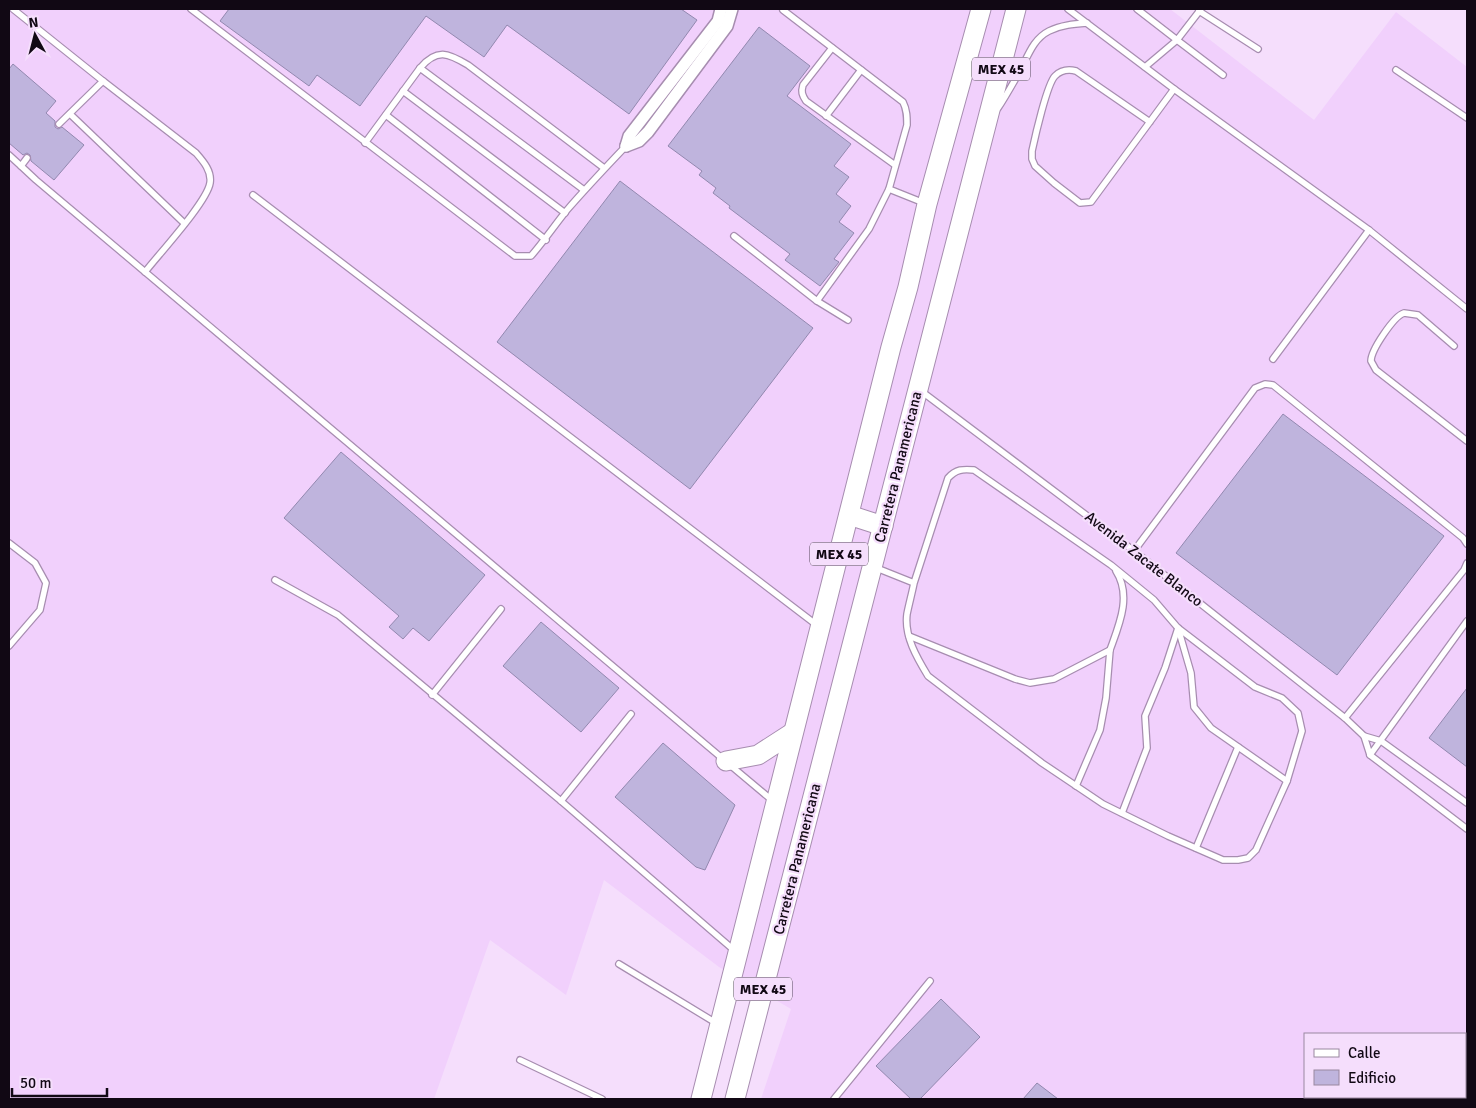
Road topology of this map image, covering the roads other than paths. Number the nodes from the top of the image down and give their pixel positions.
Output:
1 (13, 9) edge
2 (190, 9) edge
3 (722, 9) edge
4 (732, 9) edge
5 (981, 9) edge
6 (1016, 9) edge
7 (1068, 9) edge
8 (1137, 9) edge
9 (784, 10) dead end
10 (1200, 10) edge
11 (1088, 23) junction
12 (1178, 40) junction
13 (832, 48) junction
14 (1258, 49) dead end
15 (1145, 67) junction
16 (420, 68) junction
17 (861, 70) junction
18 (1396, 70) dead end
19 (1223, 75) dead end
20 (103, 82) junction
21 (1174, 89) junction
22 (403, 91) junction
23 (70, 114) junction
24 (386, 115) junction
25 (826, 116) junction
26 (1467, 118) edge
27 (1150, 122) junction
28 (59, 124) dead end
29 (986, 129) junction
30 (365, 143) junction
31 (626, 146) junction
32 (9, 155) edge
33 (28, 158) dead end
34 (895, 165) junction
35 (21, 166) junction
36 (604, 168) junction
37 (889, 189) junction
38 (584, 190) junction
39 (253, 195) dead end
40 (927, 204) junction
41 (565, 213) junction
42 (184, 223) junction
43 (1369, 230) junction
44 (734, 236) dead end
45 (546, 240) junction
46 (145, 272) junction
47 (817, 301) junction
48 (1467, 309) edge
49 (848, 320) dead end
50 (1454, 346) dead end
51 (1273, 359) dead end
52 (918, 389) junction
53 (1467, 441) edge
54 (849, 515) junction
55 (883, 526) junction
56 (9, 543) edge
57 (1467, 544) edge
58 (1134, 550) junction
59 (1467, 563) edge
60 (1112, 565) junction
61 (873, 566) junction
62 (275, 580) dead end
63 (914, 583) junction
64 (501, 609) dead end
65 (1467, 621) edge
66 (820, 627) junction
67 (1178, 628) junction
68 (909, 636) junction
69 (9, 646) edge
70 (1110, 650) junction
71 (432, 695) junction
72 (631, 714) dead end
73 (1345, 718) junction
74 (792, 733) junction
75 (1364, 736) junction
76 (1381, 741) junction
77 (1238, 747) junction
78 (1370, 754) junction
79 (726, 761) junction
80 (1287, 781) junction
81 (1076, 786) junction
82 (561, 800) junction
83 (1467, 803) edge
84 (776, 804) junction
85 (1122, 813) junction
86 (1467, 829) edge
87 (1196, 848) junction
88 (738, 954) junction
89 (619, 964) dead end
90 (930, 981) dead end
91 (720, 1026) junction
92 (520, 1060) dead end
93 (739, 1097) edge
94 (602, 1099) edge
95 (701, 1099) edge
96 (834, 1099) edge

1 - 20 lane
2 - 30 lane
3 - 31 street
4 - 31 street
5 - 40 main road, MEX 45
6 - 29 main road, Carretera Panamericana / MEX 45
7 - 11 lane
8 - 12 lane
9 - 13 lane
10 - 12 lane
10 - 14 lane
11 - 15 lane
11 - 29 lane
12 - 15 lane
12 - 19 lane
13 - 17 lane
13 - 25 lane
15 - 21 lane
16 - 22 lane
16 - 36 lane
16 - 38 lane
17 - 25 lane
17 - 34 lane
18 - 26 lane
20 - 23 lane
20 - 42 lane
21 - 27 lane
21 - 43 lane
22 - 24 lane
22 - 41 lane
23 - 28 lane
23 - 42 lane
24 - 30 lane
24 - 45 lane
25 - 34 lane
27 - 27 lane
29 - 52 main road, Carretera Panamericana / MEX 45
30 - 45 lane
31 - 36 lane
32 - 35 lane
33 - 35 lane
34 - 37 lane
35 - 46 lane
36 - 38 lane
37 - 40 lane
37 - 47 lane
38 - 41 lane
39 - 66 lane
40 - 54 main road, MEX 45
41 - 45 lane
42 - 46 lane
43 - 48 lane
43 - 51 lane
44 - 47 lane
46 - 79 lane
47 - 49 lane
50 - 53 lane
52 - 55 main road, Carretera Panamericana / MEX 45
52 - 58 lane, Avenida Zacate Blanco
54 - 55 main road
54 - 66 main road, MEX 45
55 - 61 main road, Carretera Panamericana / MEX 45
56 - 69 lane
57 - 58 lane
58 - 73 lane, Avenida Zacate Blanco
59 - 73 lane
60 - 63 lane
60 - 67 lane
60 - 70 lane
61 - 63 lane
61 - 93 main road, Carretera Panamericana / MEX 45
62 - 71 lane
63 - 68 lane
64 - 71 lane
65 - 76 lane
66 - 74 main road, MEX 45
67 - 77 lane
67 - 80 lane
67 - 85 lane
68 - 70 lane
68 - 81 lane
70 - 81 lane
71 - 82 lane
72 - 82 lane
73 - 75 lane, Avenida Zacate Blanco
74 - 79 main road
74 - 84 main road, MEX 45
75 - 76 lane, Avenida Zacate Blanco
75 - 78 lane, Avenida Zacate Blanco
76 - 78 lane
76 - 83 lane, Avenida Zacate Blanco
77 - 80 lane
77 - 87 lane
78 - 86 lane
79 - 84 lane
80 - 87 lane
81 - 85 lane
82 - 88 lane
84 - 88 main road, MEX 45
85 - 87 lane
88 - 91 main road, MEX 45
89 - 91 lane
90 - 96 lane
91 - 95 main road, MEX 45
92 - 94 lane

